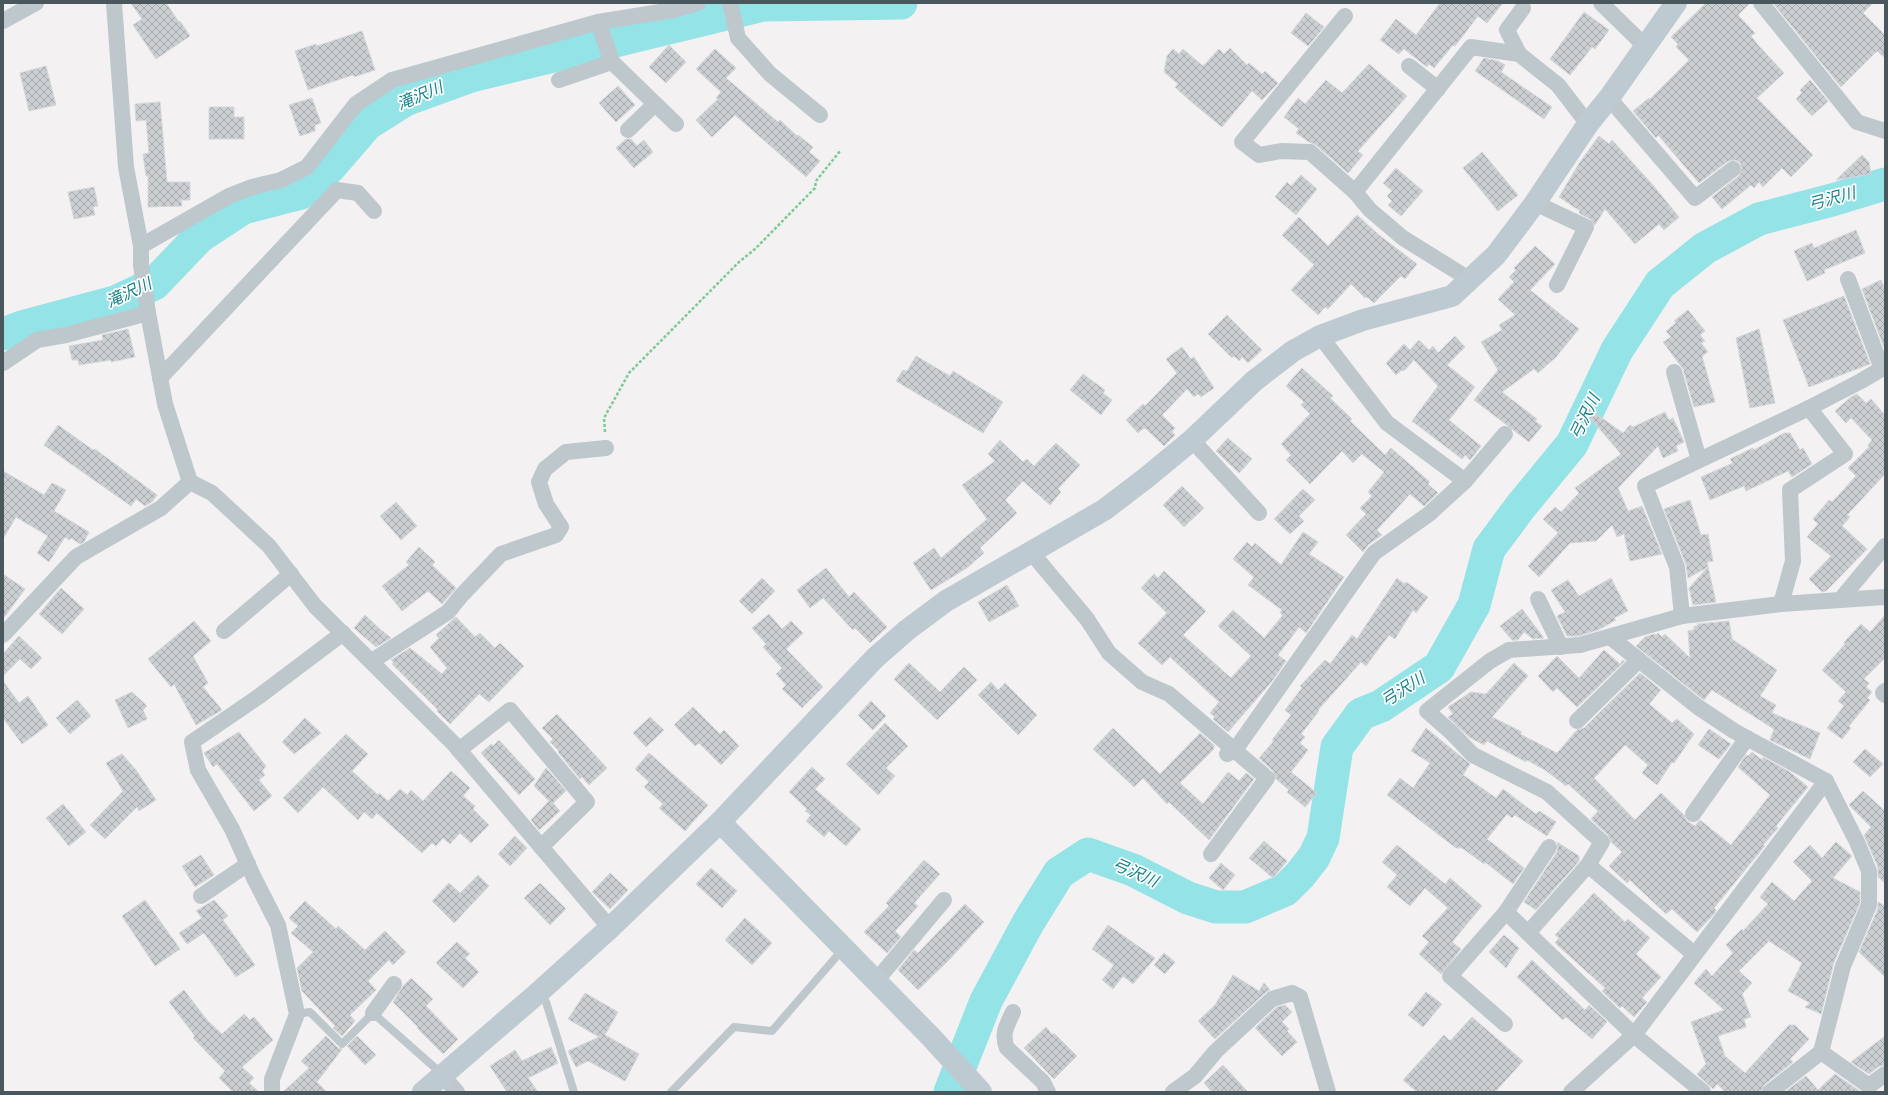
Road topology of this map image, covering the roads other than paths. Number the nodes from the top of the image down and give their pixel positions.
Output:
1 (36, 3) edge
2 (114, 3) edge
3 (698, 3) edge
4 (730, 3) edge
5 (1601, 3) edge
6 (1676, 3) edge
7 (1761, 3) edge
8 (1523, 8) dead end
9 (1345, 16) dead end
10 (3, 21) edge
11 (598, 22) junction
12 (1646, 47) junction
13 (1519, 54) junction
14 (612, 62) junction
15 (1409, 66) dead end
16 (559, 80) dead end
17 (1438, 89) junction
18 (1609, 98) junction
19 (655, 104) junction
20 (820, 115) dead end
21 (676, 124) dead end
22 (1588, 124) junction
23 (628, 130) dead end
24 (1885, 131) edge
25 (1732, 169) dead end
26 (1354, 192) junction
27 (1535, 203) junction
28 (374, 211) dead end
29 (141, 246) junction
30 (1469, 279) junction
31 (1848, 279) dead end
32 (1557, 285) dead end
33 (147, 309) junction
34 (1320, 336) junction
35 (3, 363) edge
36 (1883, 368) edge
37 (1674, 372) dead end
38 (160, 378) junction
39 (1809, 408) junction
40 (1505, 434) dead end
41 (1192, 440) junction
42 (606, 448) road end
43 (1699, 460) junction
44 (1465, 481) junction
45 (190, 482) junction
46 (1259, 513) dead end
47 (1885, 546) edge
48 (1031, 552) junction
49 (291, 574) junction
50 (1885, 597) edge
51 (1538, 599) dead end
52 (1840, 600) junction
53 (1780, 604) junction
54 (1682, 616) junction
55 (224, 631) dead end
56 (343, 633) junction
57 (3, 635) edge
58 (1610, 637) junction
59 (1562, 647) junction
60 (1639, 660) junction
61 (372, 661) junction
62 (1885, 691) edge
63 (1885, 695) edge
64 (1577, 721) dead end
65 (1747, 738) junction
66 (458, 750) junction
67 (1231, 752) junction
68 (1826, 781) junction
69 (1693, 814) dead end
70 (720, 822) junction
71 (541, 847) junction
72 (1549, 847) dead end
73 (1211, 854) dead end
74 (248, 864) junction
75 (1588, 865) junction
76 (201, 896) dead end
77 (944, 900) dead end
78 (1506, 912) junction
79 (610, 928) junction
80 (1528, 932) junction
81 (843, 949) junction
82 (1694, 954) junction
83 (876, 981) junction
84 (394, 984) dead end
85 (538, 993) junction
86 (373, 1012) junction
87 (1013, 1012) dead end
88 (297, 1014) junction
89 (1505, 1024) dead end
90 (1634, 1035) junction
91 (1821, 1052) junction
92 (1885, 1074) edge
93 (442, 1075) junction
94 (979, 1090) edge
95 (272, 1092) edge
96 (423, 1092) edge
97 (457, 1092) edge
98 (574, 1092) edge
99 (671, 1092) edge
100 (1048, 1092) edge
101 (1173, 1092) edge
102 (1328, 1092) edge
103 (1571, 1092) edge
104 (1703, 1092) edge
105 (1770, 1092) edge

1 - 10 street
2 - 29 street
3 - 11 street
4 - 20 street
5 - 12 street
6 - 12 street
7 - 24 street
8 - 13 street
9 - 26 street
11 - 14 street
11 - 29 street
12 - 18 street
13 - 17 street
13 - 22 street
14 - 16 street
14 - 19 street
15 - 17 street
17 - 26 street
18 - 22 street
18 - 25 street
19 - 21 street
19 - 23 street
22 - 27 street
26 - 30 street
27 - 30 street
27 - 32 street
28 - 38 street
29 - 33 street
30 - 34 street
31 - 36 street
33 - 35 street
33 - 38 street
34 - 41 street
34 - 44 street
36 - 39 street
37 - 43 street
38 - 45 street
39 - 43 street
39 - 53 street
40 - 44 street
41 - 46 street
41 - 48 street
42 - 61 street
43 - 54 street
44 - 67 street
45 - 49 street
45 - 57 street
47 - 52 street
48 - 67 street
48 - 70 street
49 - 55 street
49 - 56 street
50 - 52 street
51 - 59 street
52 - 53 street
53 - 54 street
54 - 58 street
56 - 61 street
56 - 74 street
58 - 59 street
58 - 60 street
59 - 75 street
60 - 64 street
60 - 65 street
61 - 66 street
62 - 63 street
65 - 68 street
65 - 69 street
66 - 71 street
66 - 71 street
67 - 73 street
68 - 82 street
68 - 91 street
70 - 79 street
70 - 81 street
71 - 79 street
72 - 78 street
74 - 76 street
74 - 88 street
75 - 80 street
75 - 82 street
77 - 83 street
78 - 80 street
78 - 89 street
79 - 85 street
80 - 90 street
81 - 83 street
81 - 99 lane
82 - 90 street
83 - 94 street
84 - 86 street
85 - 93 street
85 - 98 lane
86 - 88 lane
86 - 93 lane
87 - 100 street
88 - 95 street
90 - 103 street
90 - 104 street
91 - 92 street
91 - 105 street
93 - 96 street
93 - 97 street
101 - 102 street

